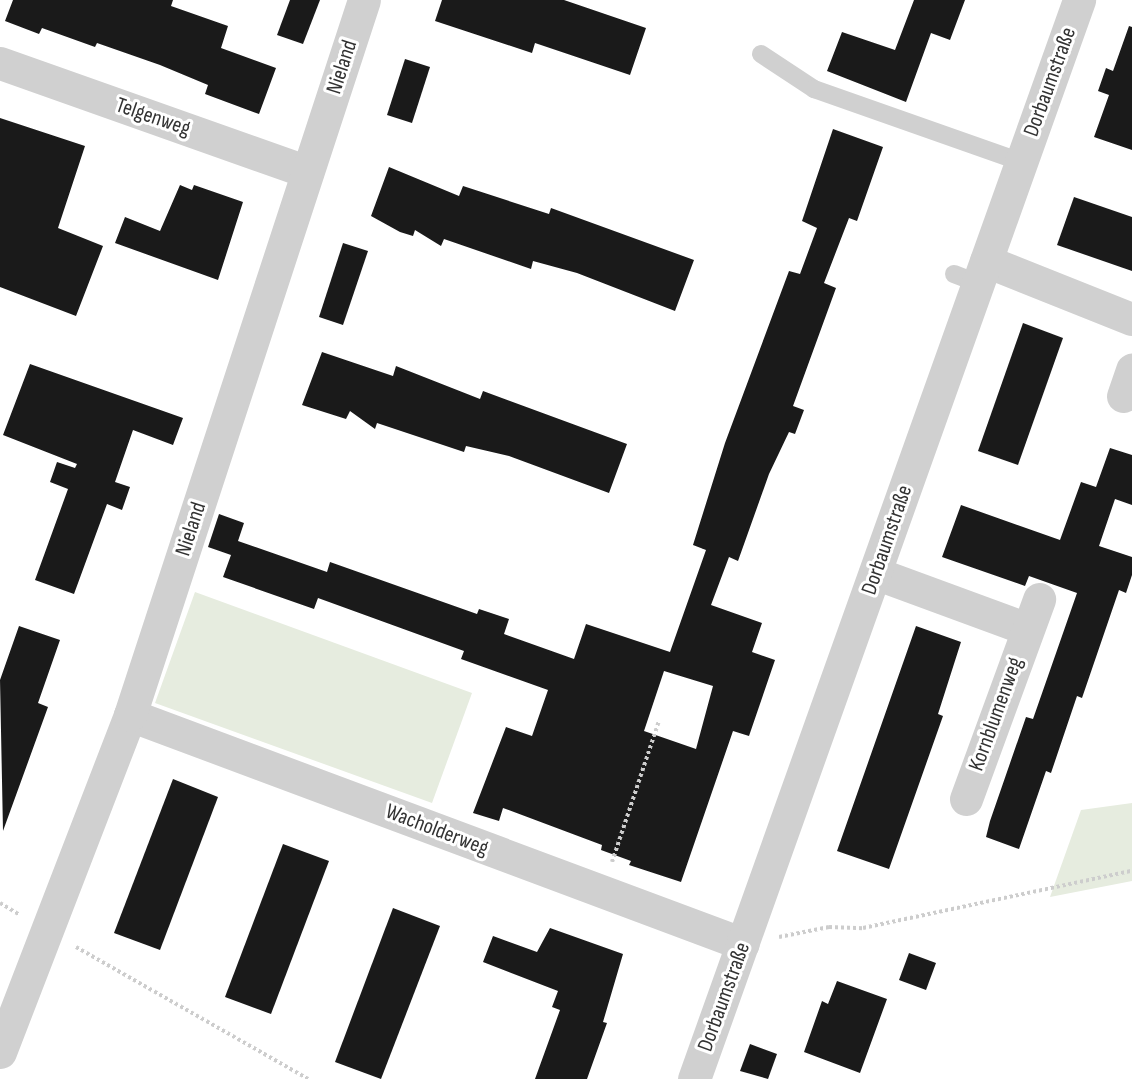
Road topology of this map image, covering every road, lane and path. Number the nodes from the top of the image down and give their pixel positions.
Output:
1 (364, 0) edge
2 (1079, 0) edge
3 (761, 54) dead end
4 (0, 63) edge
5 (1021, 162) junction
6 (307, 172) junction
7 (973, 273) junction
8 (1132, 319) edge
9 (875, 573) junction
10 (1039, 599) dead end
11 (1027, 629) junction
12 (130, 715) junction
13 (659, 721) dead end
14 (966, 799) dead end
15 (1132, 871) edge
16 (601, 894) junction
17 (49, 931) junction
18 (757, 941) junction
19 (0, 1052) edge
20 (308, 1079) edge
21 (694, 1079) edge

1 - 6 street, Nieland
2 - 5 street, Dorbaumstraße
3 - 5 lane
4 - 6 street, Telgenweg
5 - 7 street, Dorbaumstraße
6 - 12 street, Nieland
7 - 8 street
7 - 9 street, Dorbaumstraße
9 - 11 street, Kornblumenweg
9 - 18 street, Dorbaumstraße
10 - 11 street, Kornblumenweg
11 - 14 street, Kornblumenweg
12 - 16 street, Wacholderweg
12 - 17 street, Nieland
13 - 16 path
15 - 18 path
16 - 18 street, Wacholderweg
17 - 19 street, Nieland
17 - 20 path
18 - 21 street, Dorbaumstraße

